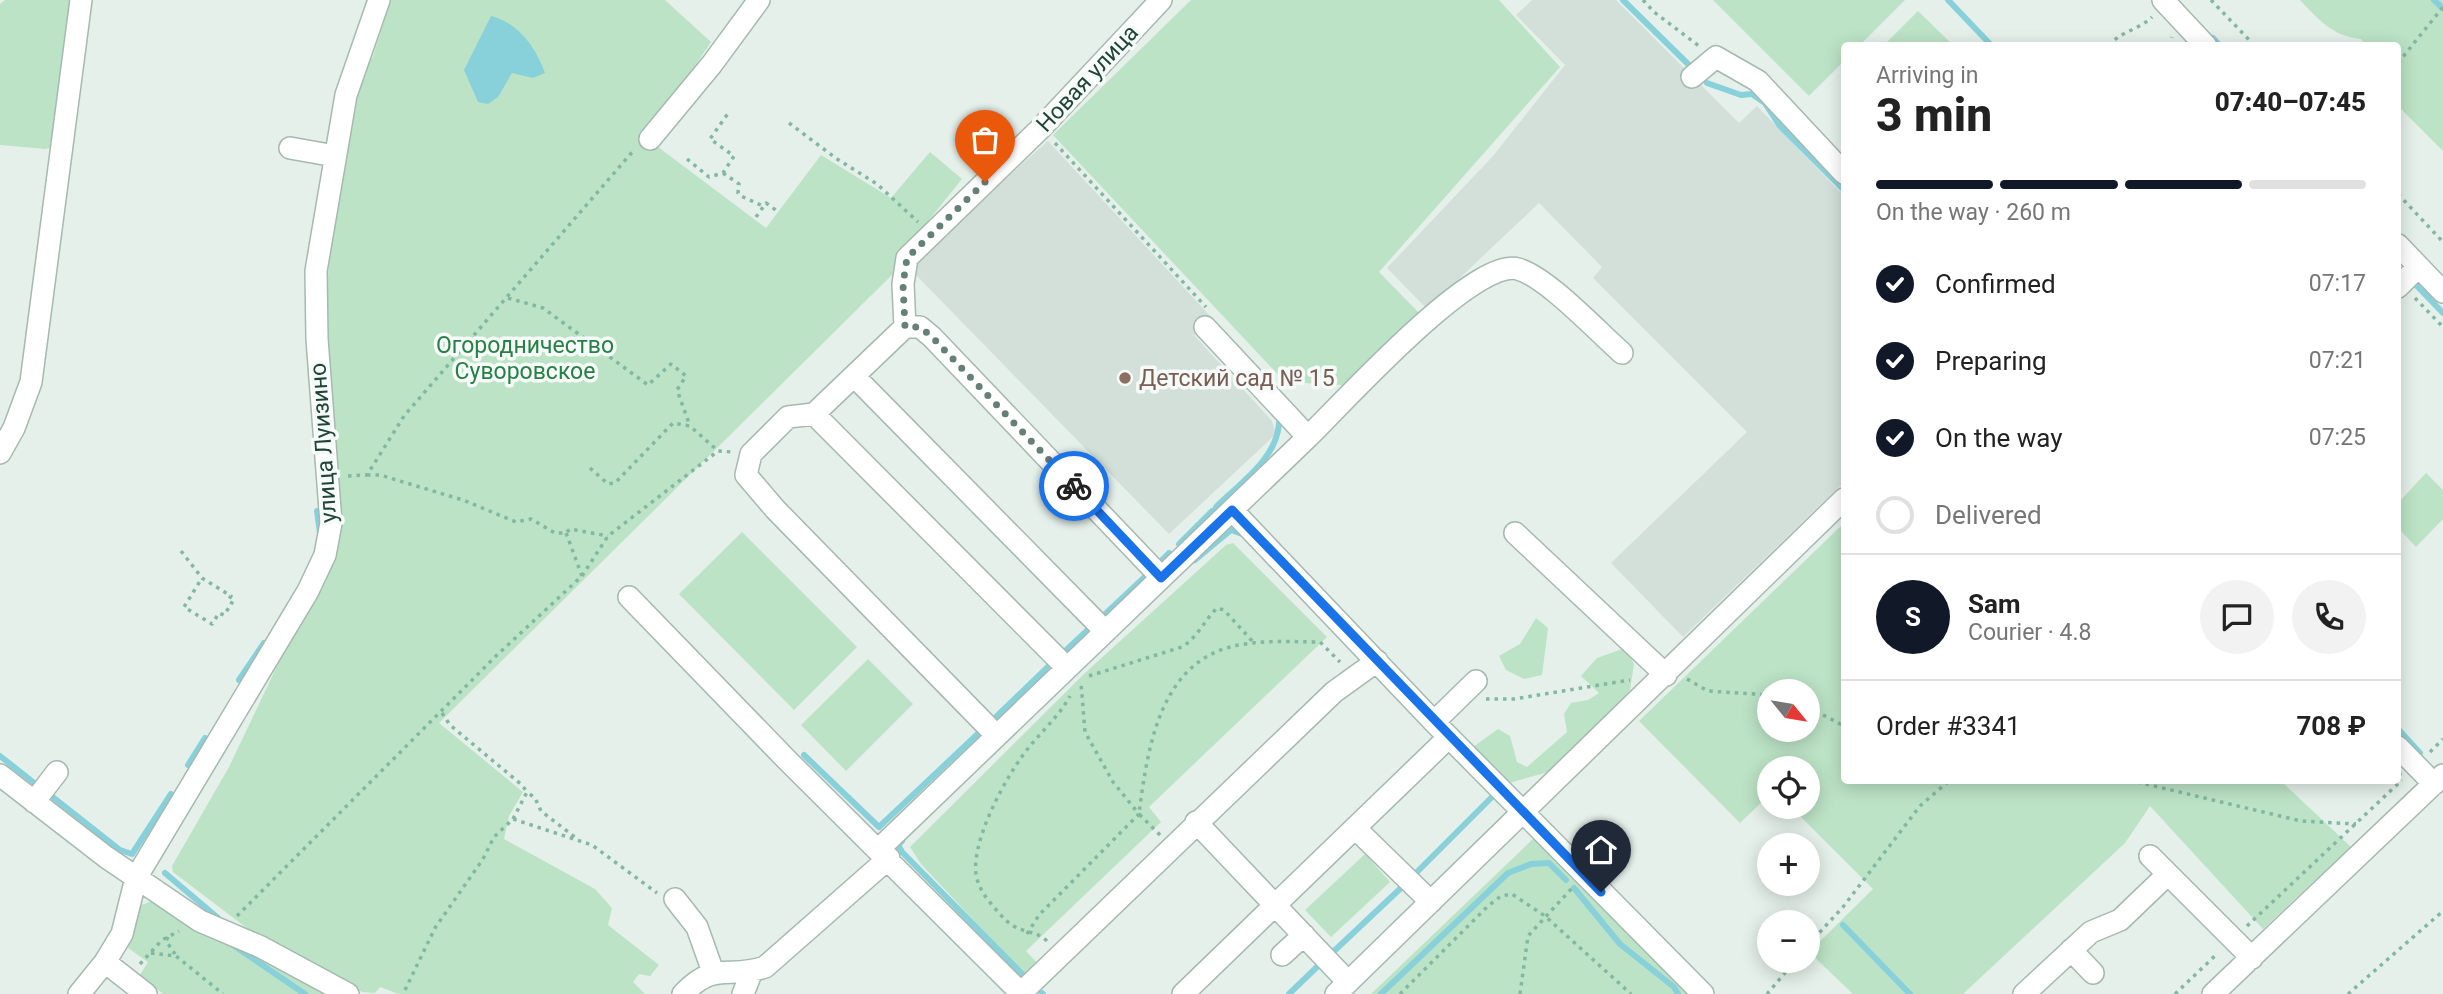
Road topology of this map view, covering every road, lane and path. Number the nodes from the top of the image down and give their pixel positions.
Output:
1 (81, 0) edge
2 (379, 0) edge
3 (759, 0) edge
4 (1161, 0) edge
5 (1643, 0) edge
6 (2211, 0) edge
7 (2164, 2) edge
8 (2443, 7) edge
9 (2113, 42) edge
10 (2202, 42) edge
11 (2251, 42) edge
12 (1716, 57) junction
13 (2401, 59) edge
14 (1692, 77) dead end
15 (729, 112) dead end
16 (789, 123) dead end
17 (1041, 128) junction
18 (650, 139) joint
19 (290, 148) dead end
20 (335, 156) junction
21 (687, 159) dead end
22 (1841, 170) edge
23 (723, 173) junction
24 (2401, 197) edge
25 (763, 206) junction
26 (777, 211) dead end
27 (755, 217) dead end
28 (928, 235) junction
29 (2443, 242) edge
30 (2401, 248) edge
31 (2418, 267) junction
32 (2401, 283) edge
33 (2401, 287) edge
34 (2443, 292) edge
35 (508, 298) junction
36 (905, 327) junction
37 (2443, 327) edge
38 (1210, 331) joint
39 (1622, 354) dead end
40 (854, 376) junction
41 (814, 414) junction
42 (690, 426) junction
43 (1308, 437) junction
44 (718, 451) junction
45 (0, 453) edge
46 (751, 454) junction
47 (590, 468) dead end
48 (367, 475) junction
49 (327, 484) junction
50 (1841, 502) edge
51 (1232, 510) junction
52 (566, 533) junction
53 (1515, 533) dead end
54 (608, 536) junction
55 (181, 551) dead end
56 (582, 576) junction
57 (202, 578) junction
58 (1161, 578) junction
59 (629, 597) dead end
60 (1104, 630) junction
61 (1254, 643) junction
62 (1377, 661) junction
63 (1073, 671) junction
64 (1664, 676) junction
65 (1354, 677) junction
66 (1476, 681) dead end
67 (1757, 694) edge
68 (1492, 698) dead end
69 (442, 713) junction
70 (1820, 713) edge
71 (1841, 724) edge
72 (1442, 729) junction
73 (996, 735) junction
74 (2435, 747) dead end
75 (2401, 750) edge
76 (2443, 755) edge
77 (2416, 766) junction
78 (57, 772) dead end
79 (0, 775) edge
80 (2438, 779) edge
81 (2401, 780) edge
82 (1945, 784) edge
83 (2146, 784) edge
84 (2397, 784) edge
85 (527, 792) junction
86 (34, 802) junction
87 (1523, 813) junction
88 (1139, 814) junction
89 (513, 819) junction
90 (1196, 822) junction
91 (2356, 824) junction
92 (1355, 828) junction
93 (578, 840) junction
94 (1171, 847) junction
95 (884, 854) junction
96 (2150, 856) dead end
97 (2168, 874) junction
98 (1584, 875) junction
99 (136, 878) junction
100 (676, 899) joint
101 (1431, 902) junction
102 (1275, 905) junction
103 (2443, 911) edge
104 (1545, 916) junction
105 (200, 921) junction
106 (223, 929) junction
107 (1820, 932) edge
108 (1027, 934) junction
109 (1304, 935) junction
110 (168, 937) junction
111 (2233, 939) junction
112 (2071, 950) junction
113 (151, 953) junction
114 (1060, 955) junction
115 (176, 956) junction
116 (1282, 956) dead end
117 (2252, 958) junction
118 (106, 962) junction
119 (136, 971) dead end
120 (752, 971) junction
121 (713, 972) junction
122 (1785, 973) edge
123 (2093, 973) dead end
124 (1342, 988) edge
125 (405, 990) dead end
126 (1193, 991) edge
127 (1021, 993) edge
128 (79, 994) edge
129 (146, 994) edge
130 (223, 994) edge
131 (348, 994) edge
132 (682, 994) edge
133 (743, 994) edge
134 (1400, 994) edge
135 (1520, 994) edge
136 (1631, 994) edge
137 (1703, 994) edge
138 (1767, 994) edge
139 (2024, 994) edge
140 (2175, 994) edge
141 (2213, 994) edge
142 (2348, 994) edge

1 - 45 street
2 - 20 street, улица Луизино
3 - 18 street
4 - 17 street, Новая улица
5 - 12 path
6 - 11 path
7 - 9 path
7 - 10 street
8 - 13 path
12 - 14 street
12 - 22 street
15 - 23 path
16 - 28 path
17 - 28 street, Новая улица
17 - 38 path
18 - 35 path
19 - 20 street
20 - 49 street, улица Луизино
21 - 23 path
23 - 25 path
24 - 29 path
25 - 26 path
25 - 27 path
28 - 36 street, Новая улица
30 - 31 street
31 - 32 street
31 - 34 street
33 - 37 path
35 - 42 path
35 - 48 path
36 - 40 street
36 - 58 street
38 - 43 street
39 - 43 street
40 - 41 street
40 - 60 street
41 - 46 street
41 - 63 street
42 - 44 path
42 - 47 path
43 - 51 street
44 - 46 path
44 - 54 path
46 - 73 street
48 - 49 path
48 - 52 path
49 - 99 street, улица Луизино
50 - 64 street
51 - 58 street
51 - 62 street
52 - 54 path
52 - 56 path
53 - 64 street
54 - 56 path
55 - 57 path
56 - 69 path
57 - 57 path
58 - 60 street
59 - 95 street
60 - 63 street
61 - 63 path
61 - 65 path
61 - 88 path
62 - 65 street
62 - 72 street
63 - 73 street
63 - 88 path
63 - 108 path
64 - 67 path
64 - 68 path
64 - 87 street
65 - 90 street
66 - 72 street
69 - 85 path
69 - 106 path
70 - 71 path
72 - 87 street
72 - 92 street
73 - 95 street
74 - 76 path
75 - 77 street
77 - 80 street
77 - 81 path
78 - 86 street
79 - 86 street
80 - 117 street
82 - 107 path
83 - 91 path
84 - 91 path
85 - 89 path
85 - 93 path
86 - 99 street
87 - 98 street
87 - 101 street
88 - 94 path
88 - 108 path
89 - 93 path
89 - 125 path
90 - 94 street
90 - 102 street
91 - 111 path
92 - 101 street
92 - 102 street
93 - 100 path
94 - 114 street
95 - 120 street
95 - 127 street
96 - 97 street
97 - 111 street
97 - 112 street
98 - 104 path
98 - 137 street
99 - 105 street
99 - 118 street, улица Луизино
100 - 121 street
101 - 124 street
102 - 109 street
102 - 126 street
103 - 142 path
104 - 134 path
104 - 135 path
104 - 136 path
105 - 106 street
105 - 110 path
106 - 131 street
108 - 114 path
109 - 116 street
109 - 124 street
110 - 113 path
110 - 115 path
111 - 117 street
111 - 140 path
112 - 123 street
112 - 139 street
113 - 115 path
113 - 119 path
114 - 127 street
115 - 130 path
117 - 141 street
118 - 128 street, улица Луизино
118 - 129 street
120 - 121 street
120 - 133 street
121 - 132 street
122 - 138 path

